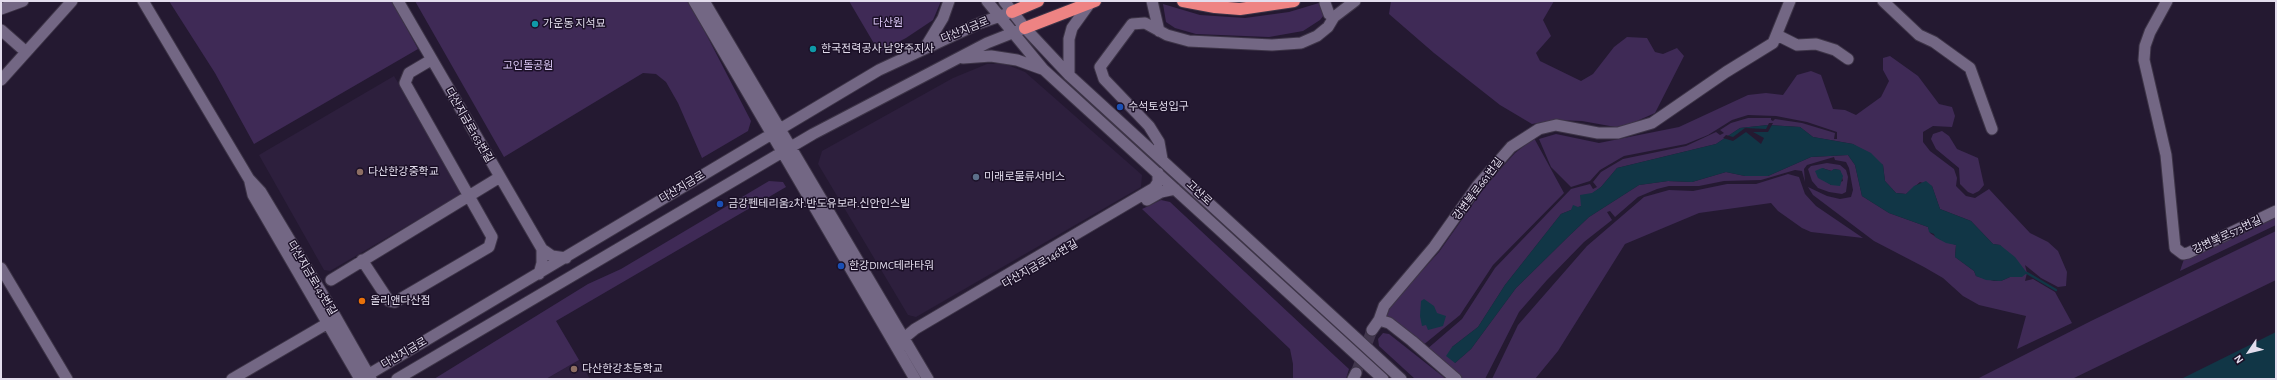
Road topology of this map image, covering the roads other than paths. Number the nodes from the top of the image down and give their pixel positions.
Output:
1 (23, 1) edge
2 (72, 1) edge
3 (143, 1) edge
4 (398, 1) edge
5 (694, 1) edge
6 (704, 1) edge
7 (949, 1) edge
8 (987, 1) edge
9 (1004, 1) edge
10 (1038, 1) edge
11 (1152, 1) edge
12 (1183, 1) edge
13 (1294, 1) edge
14 (1355, 1) edge
15 (1790, 1) edge
16 (1883, 1) edge
17 (2167, 1) edge
18 (1092, 2) edge
19 (1325, 3) dead end
20 (1, 9) edge
21 (1012, 12) junction
22 (1000, 16) junction
23 (1334, 17) junction
24 (1025, 28) junction
25 (1, 30) edge
26 (1158, 31) junction
27 (1012, 33) junction
28 (1777, 35) junction
29 (926, 46) junction
30 (26, 52) junction
31 (959, 58) junction
32 (1848, 59) dead end
33 (431, 60) junction
34 (1043, 70) junction
35 (1069, 75) junction
36 (1, 80) edge
37 (1992, 129) dead end
38 (775, 131) junction
39 (786, 150) junction
40 (1162, 159) junction
41 (1158, 173) junction
42 (500, 177) junction
43 (249, 179) junction
44 (1175, 189) junction
45 (469, 195) junction
46 (2276, 211) edge
47 (542, 249) junction
48 (566, 258) junction
49 (362, 260) junction
50 (1, 268) edge
51 (539, 274) junction
52 (331, 280) junction
53 (314, 281) junction
54 (326, 300) junction
55 (1379, 320) junction
56 (328, 323) junction
57 (1372, 330) tunnel mouth
58 (900, 343) junction
59 (1374, 375) edge
60 (365, 378) edge
61 (67, 379) edge
62 (232, 379) edge
63 (398, 379) edge
64 (915, 379) edge
65 (928, 379) edge
66 (1383, 379) edge
67 (1401, 379) edge
68 (1456, 379) edge

1 - 20 street
2 - 30 street
3 - 43 street, 다산지금로145번길
4 - 33 street, 다산지금로163번길
5 - 38 street
6 - 38 street
7 - 29 street
8 - 22 street, 고산로
9 - 21 street, 고산로
10 - 21 highway
11 - 26 street
12 - 13 highway
14 - 23 street
15 - 28 street, 강변북로661번길
16 - 37 street
17 - 46 street, 강변북로573번길
18 - 24 highway
18 - 35 street
19 - 23 street
21 - 22 street, 다산지금로
21 - 24 street, 고산로
22 - 27 street, 고산로
22 - 29 street, 다산지금로
23 - 26 street
24 - 27 street, 다산지금로
24 - 35 street, 고산로
25 - 30 street
26 - 40 street
27 - 31 street, 다산지금로
27 - 34 street, 고산로
28 - 32 street
28 - 55 street, 강변북로661번길
29 - 38 street, 다산지금로
30 - 36 street
31 - 34 street
31 - 39 street, 다산지금로
33 - 42 street, 다산지금로163번길
33 - 45 street
34 - 41 street, 고산로
35 - 40 street, 고산로
38 - 39 street
38 - 48 street, 다산지금로
39 - 58 street
39 - 63 street, 다산지금로
40 - 67 street, 고산로
41 - 44 street, 고산로
41 - 58 street, 다산지금로146번길
42 - 45 street
42 - 47 street, 다산지금로163번길
43 - 53 street, 다산지금로145번길
43 - 56 street, 다산지금로145번길
44 - 58 street, 다산지금로146번길
44 - 59 street, 고산로
45 - 49 street
45 - 49 street
47 - 48 street
47 - 51 street
48 - 51 street, 다산지금로
49 - 52 street
50 - 61 street
51 - 60 street, 다산지금로
52 - 53 street
52 - 54 street
53 - 54 street, 다산지금로145번길
54 - 60 street, 다산지금로145번길
55 - 57 street, 강변북로661번길
55 - 68 street
56 - 60 street, 다산지금로145번길
56 - 62 street
58 - 64 street
58 - 65 street
59 - 66 street, 고산로

